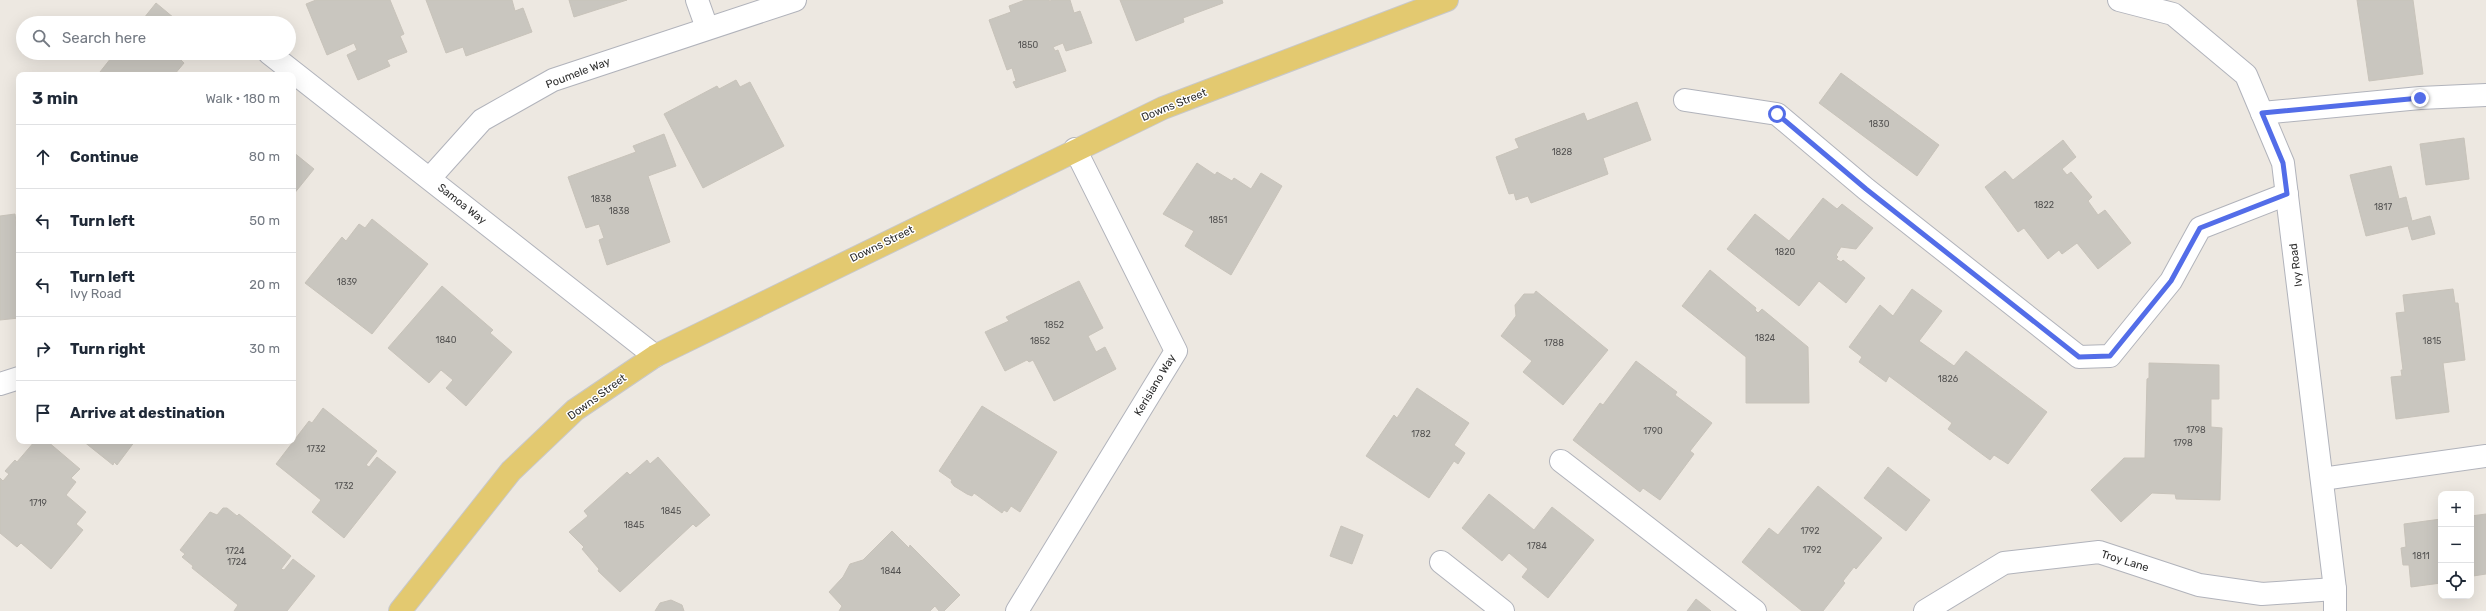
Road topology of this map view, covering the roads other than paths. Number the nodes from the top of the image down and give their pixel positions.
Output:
1 (697, 0) edge
2 (794, 0) edge
3 (1447, 0) edge
4 (2119, 0) edge
5 (707, 28) junction
6 (278, 60) edge
7 (293, 72) edge
8 (296, 74) edge
9 (2486, 95) edge
10 (1684, 100) dead end
11 (2262, 113) junction
12 (1075, 149) junction
13 (430, 178) junction
14 (2287, 194) junction
15 (655, 356) junction
16 (16, 379) edge
17 (0, 384) edge
18 (2486, 456) edge
19 (1561, 461) dead end
20 (2322, 478) junction
21 (1441, 562) dead end
22 (2335, 589) junction
23 (400, 611) edge
24 (1017, 611) edge
25 (1503, 611) edge
26 (1755, 611) edge
27 (1925, 611) edge
28 (2335, 611) edge

1 - 5 street
2 - 5 street, Poumele Way
3 - 12 main road, Downs Street
4 - 11 street, Ivy Road
5 - 13 street, Poumele Way
6 - 7 street, Samoa Way
8 - 13 street, Samoa Way
9 - 11 street
10 - 14 street
11 - 14 street, Ivy Road
12 - 15 main road, Downs Street
12 - 24 street, Kerisiano Way
13 - 15 street, Samoa Way
14 - 20 street, Ivy Road
15 - 23 main road, Downs Street
16 - 17 street
18 - 20 street
19 - 26 street
20 - 22 street, Ivy Road
21 - 25 street
22 - 27 street, Troy Lane
22 - 28 street, Ivy Road

